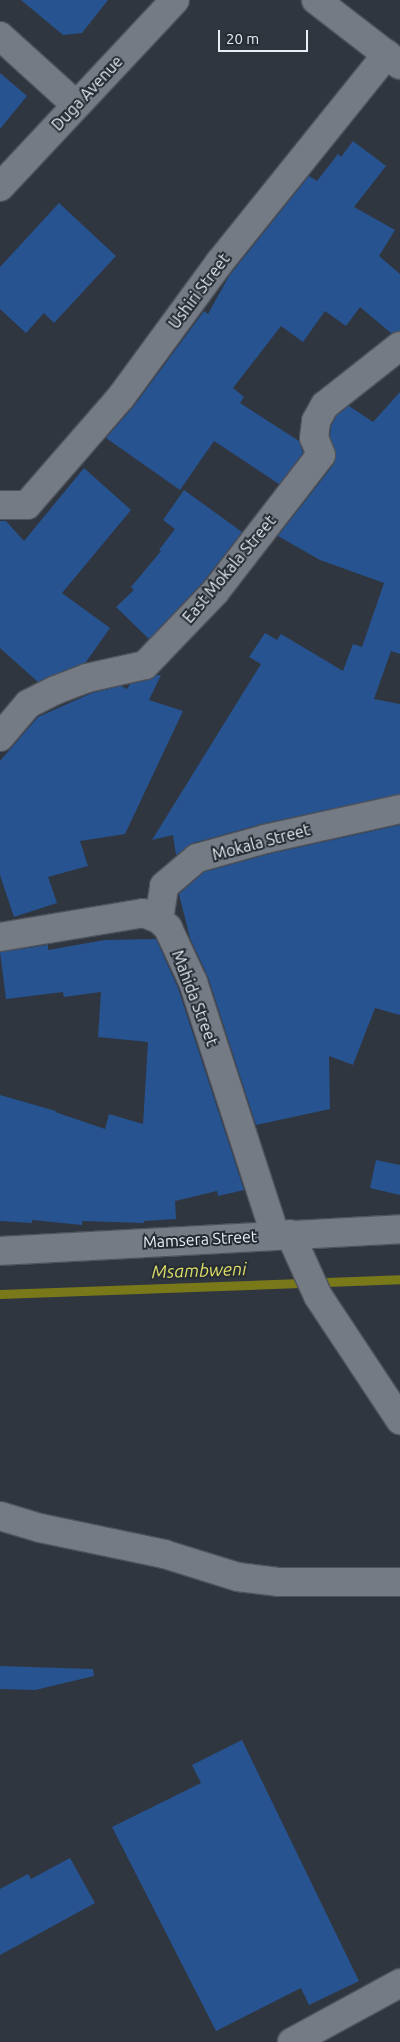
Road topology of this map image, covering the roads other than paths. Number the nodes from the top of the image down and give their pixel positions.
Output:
1 (175, 0) edge
2 (316, 0) edge
3 (0, 36) edge
4 (393, 60) edge
5 (76, 105) junction
6 (0, 187) edge
7 (400, 346) edge
8 (0, 505) edge
9 (0, 737) edge
10 (400, 808) edge
11 (160, 919) junction
12 (0, 937) edge
13 (400, 1228) edge
14 (283, 1234) junction
15 (0, 1251) edge
16 (400, 1420) edge
17 (0, 1516) edge
18 (400, 1582) edge
19 (400, 1983) edge
20 (292, 2042) edge

1 - 5 street, Duga Avenue
2 - 4 street
3 - 5 street
4 - 8 street, Ushiri Street
5 - 6 street, Duga Avenue
7 - 9 street, East Mokala Street
10 - 11 street, Mokala Street
11 - 12 street
11 - 14 street, Mahida Street
13 - 14 street, Mamsera Street
14 - 15 street, Mamsera Street
14 - 16 street, Mahida Street
17 - 18 street
19 - 20 street

